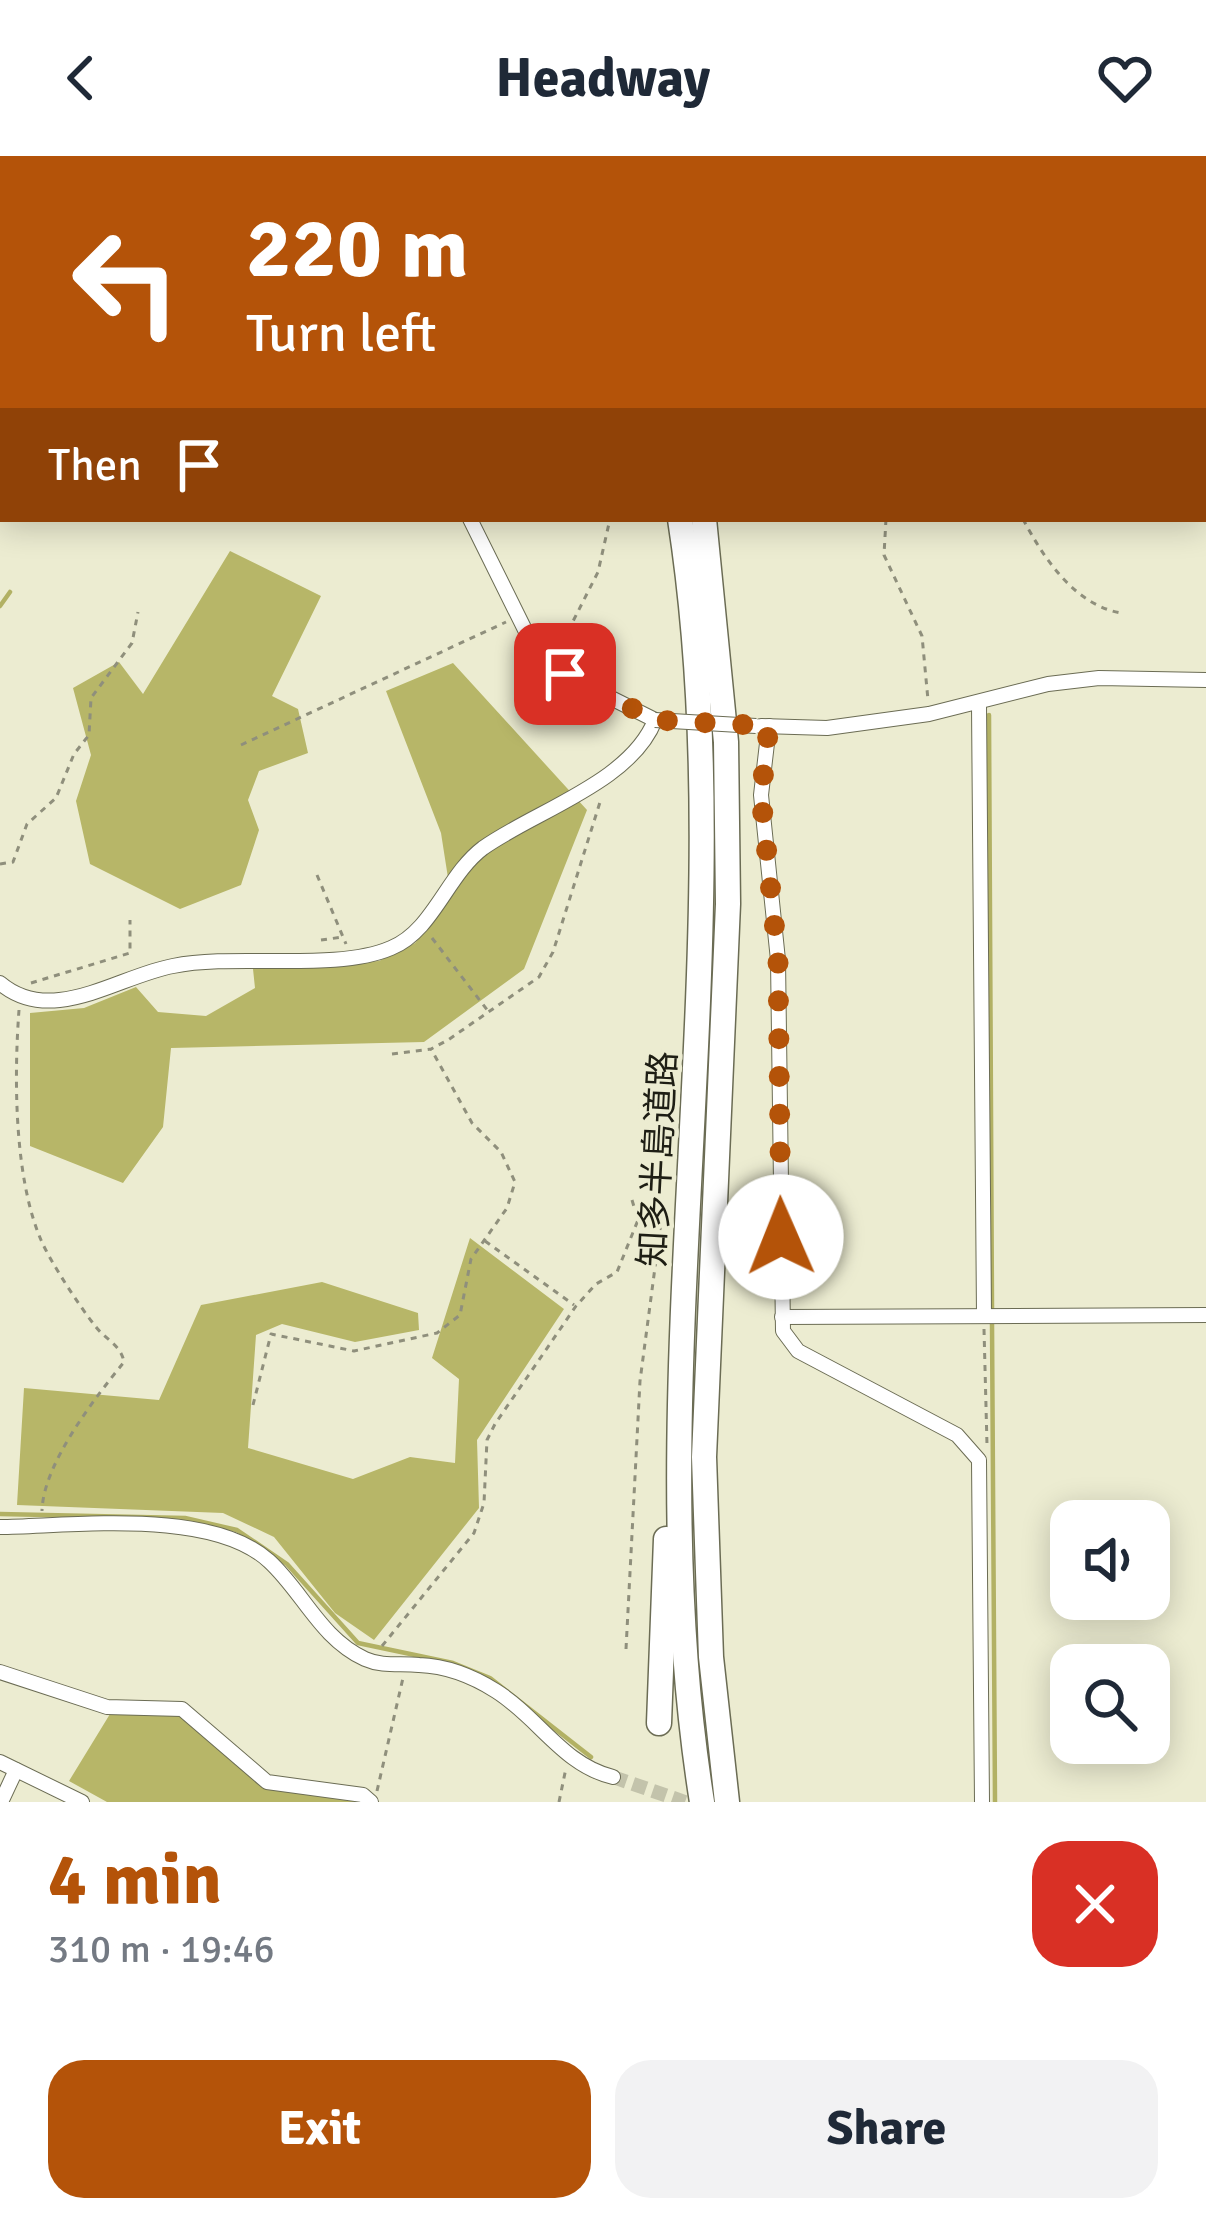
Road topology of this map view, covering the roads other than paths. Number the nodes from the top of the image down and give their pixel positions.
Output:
1 (471, 522) edge
2 (680, 522) edge
3 (704, 522) edge
4 (1206, 680) edge
5 (980, 705) junction
6 (655, 720) junction
7 (762, 726) junction
8 (11, 991) edge
9 (984, 1315) junction
10 (1206, 1315) edge
11 (782, 1317) junction
12 (682, 1364) junction
13 (0, 1527) edge
14 (0, 1672) edge
15 (659, 1723) dead end
16 (0, 1762) edge
17 (16, 1770) junction
18 (613, 1777) tunnel mouth
19 (1, 1802) edge
20 (82, 1802) edge
21 (371, 1802) edge
22 (702, 1802) edge
23 (727, 1802) edge
24 (982, 1802) edge

1 - 6 street
2 - 12 highway, 知多半島道路
3 - 23 highway, 知多半島道路
4 - 5 street
5 - 7 street
5 - 9 street
6 - 7 street, bridge
6 - 8 street
7 - 11 street
9 - 10 street
9 - 11 street
11 - 24 street
12 - 15 highway
12 - 22 highway, 知多半島道路
13 - 18 street
14 - 21 street
16 - 17 street
17 - 19 street
17 - 20 street

